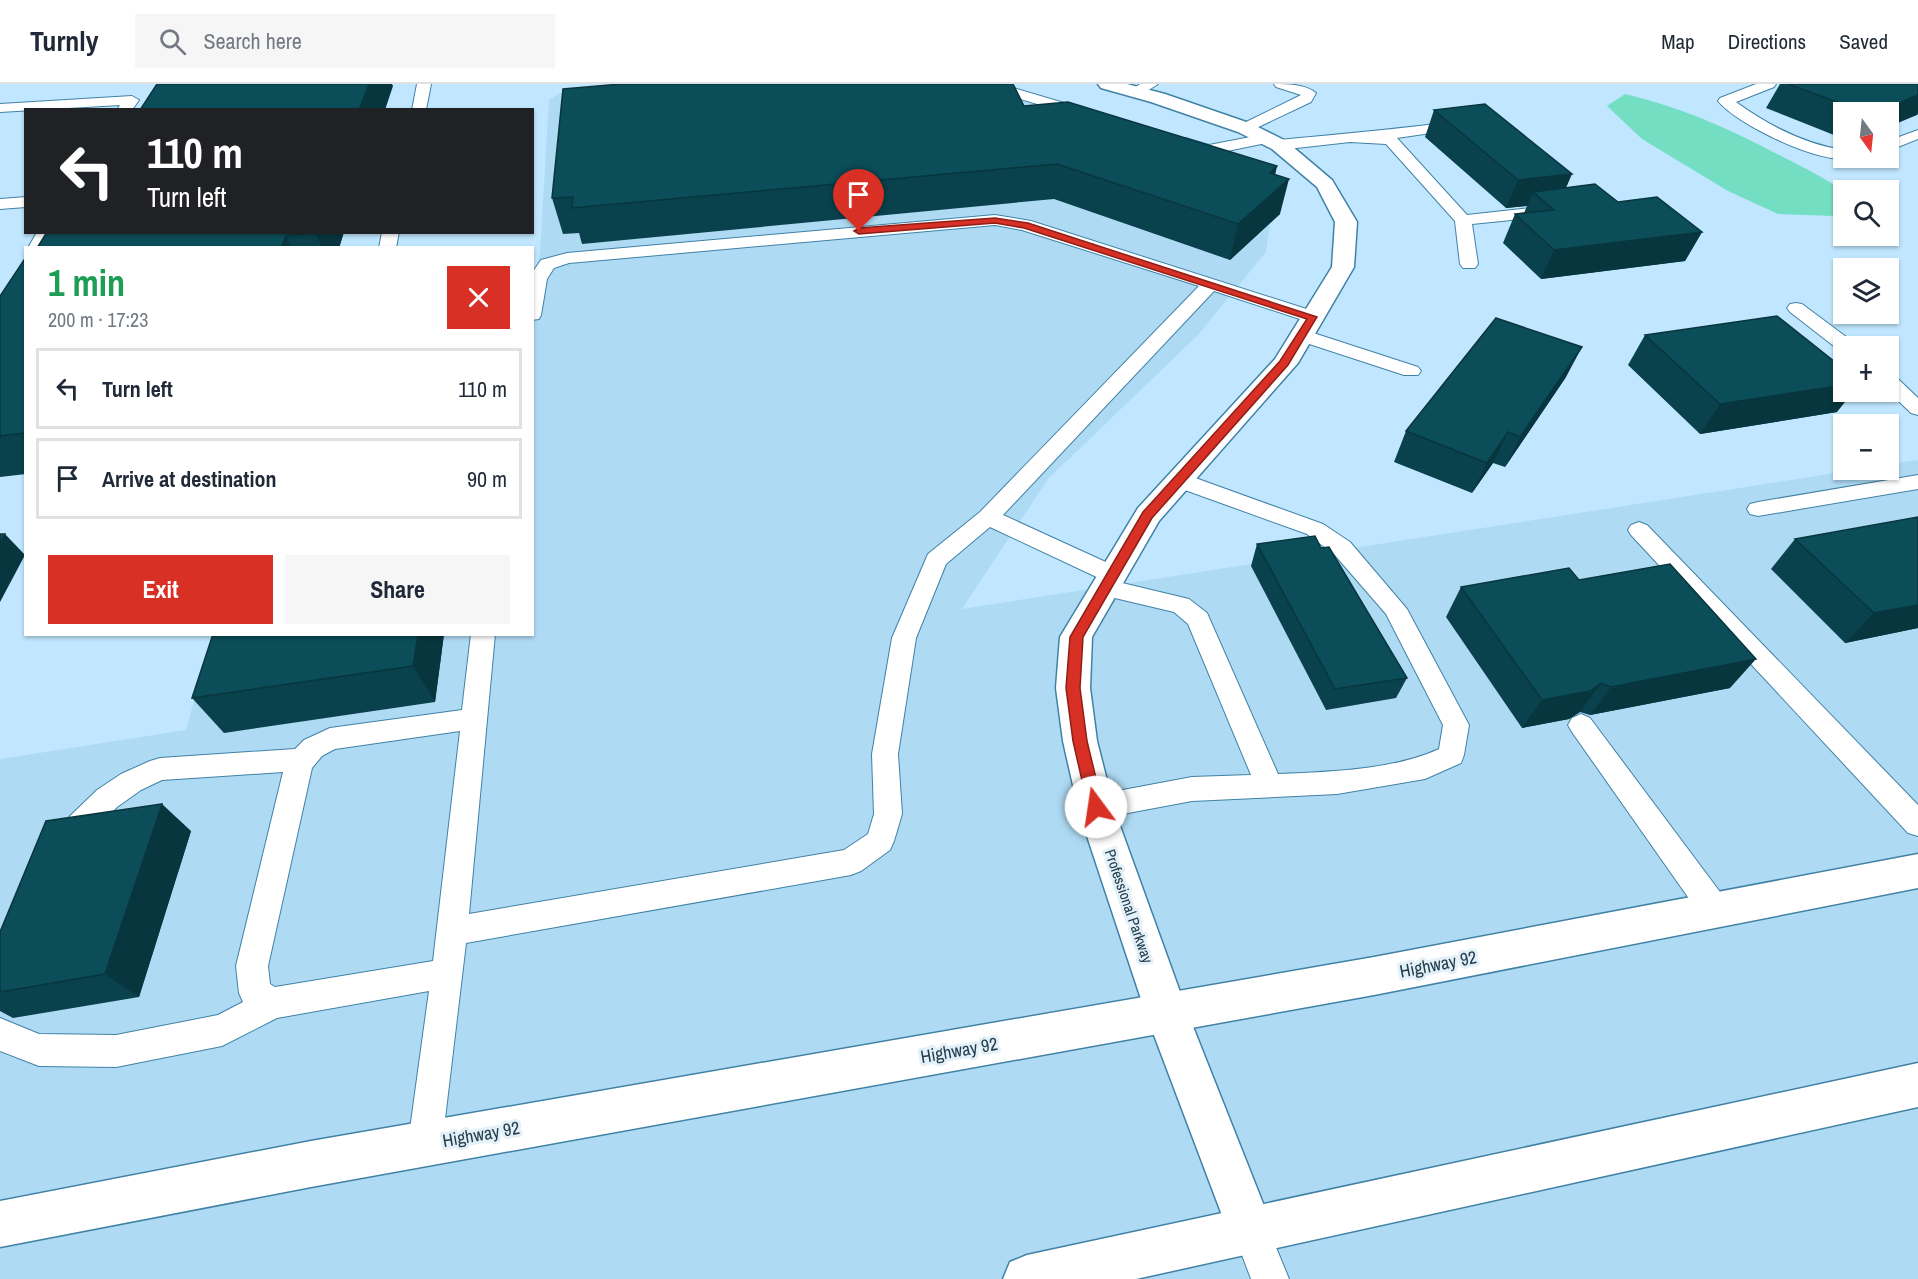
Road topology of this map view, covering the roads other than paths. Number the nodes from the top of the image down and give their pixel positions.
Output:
1 (424, 84) edge
2 (985, 84) edge
3 (1107, 84) edge
4 (1281, 84) edge
5 (1769, 84) edge
6 (143, 86) dead end
7 (1322, 86) dead end
8 (1144, 88) edge
9 (1305, 91) junction
10 (128, 105) edge
11 (0, 108) edge
12 (419, 108) edge
13 (1096, 117) edge
14 (1478, 123) edge
15 (1918, 134) edge
16 (1263, 137) junction
17 (1373, 137) junction
18 (1174, 140) edge
19 (1899, 142) edge
20 (1833, 153) edge
21 (24, 202) edge
22 (0, 204) edge
23 (1568, 208) edge
24 (1462, 220) junction
25 (1469, 264) dead end
26 (1209, 286) junction
27 (534, 303) edge
28 (1796, 308) dead end
29 (1307, 326) junction
30 (1833, 336) edge
31 (1411, 371) dead end
32 (1899, 391) edge
33 (1918, 409) edge
34 (1179, 480) junction
35 (1918, 482) edge
36 (1758, 509) dead end
37 (988, 517) junction
38 (1639, 530) dead end
39 (1109, 581) junction
40 (483, 636) edge
41 (473, 719) junction
42 (1581, 725) edge
43 (302, 760) junction
44 (1270, 786) junction
45 (1096, 807) junction
46 (1918, 824) edge
47 (52, 868) edge
48 (1918, 871) edge
49 (1714, 910) junction
50 (452, 931) junction
51 (447, 973) junction
52 (273, 1003) junction
53 (1167, 1014) junction
54 (0, 1034) edge
55 (1918, 1085) edge
56 (425, 1144) junction
57 (0, 1224) edge
58 (1251, 1232) junction
59 (1028, 1279) edge
60 (1270, 1279) edge

1 - 12 lane
2 - 13 lane
3 - 8 main road, Professional Parkway
4 - 9 lane
5 - 20 lane
6 - 10 lane
7 - 9 lane
8 - 16 main road, Professional Parkway
9 - 16 lane
10 - 11 lane
14 - 17 lane
15 - 19 lane
16 - 17 lane
16 - 18 lane
16 - 29 main road, Professional Parkway
17 - 24 lane
21 - 22 lane
23 - 24 lane
24 - 25 lane
26 - 27 lane
26 - 29 lane
26 - 37 lane
28 - 30 lane
29 - 31 lane
29 - 34 main road, Professional Parkway
32 - 33 lane
34 - 39 main road, Professional Parkway
34 - 44 lane
35 - 36 lane
37 - 39 lane
37 - 50 lane
38 - 46 lane
39 - 44 lane
39 - 45 main road, Professional Parkway
40 - 41 lane
41 - 43 lane
41 - 50 lane
42 - 49 lane
43 - 47 lane
43 - 52 lane
44 - 45 lane
45 - 53 main road, Professional Parkway
48 - 49 main road, Highway 92
49 - 53 main road, Highway 92
50 - 51 lane
51 - 52 lane
51 - 56 lane
52 - 54 lane
53 - 56 main road, Highway 92
53 - 58 main road, Professional Parkway
55 - 58 main road
56 - 57 main road, Highway 92
58 - 59 main road
58 - 60 lane

